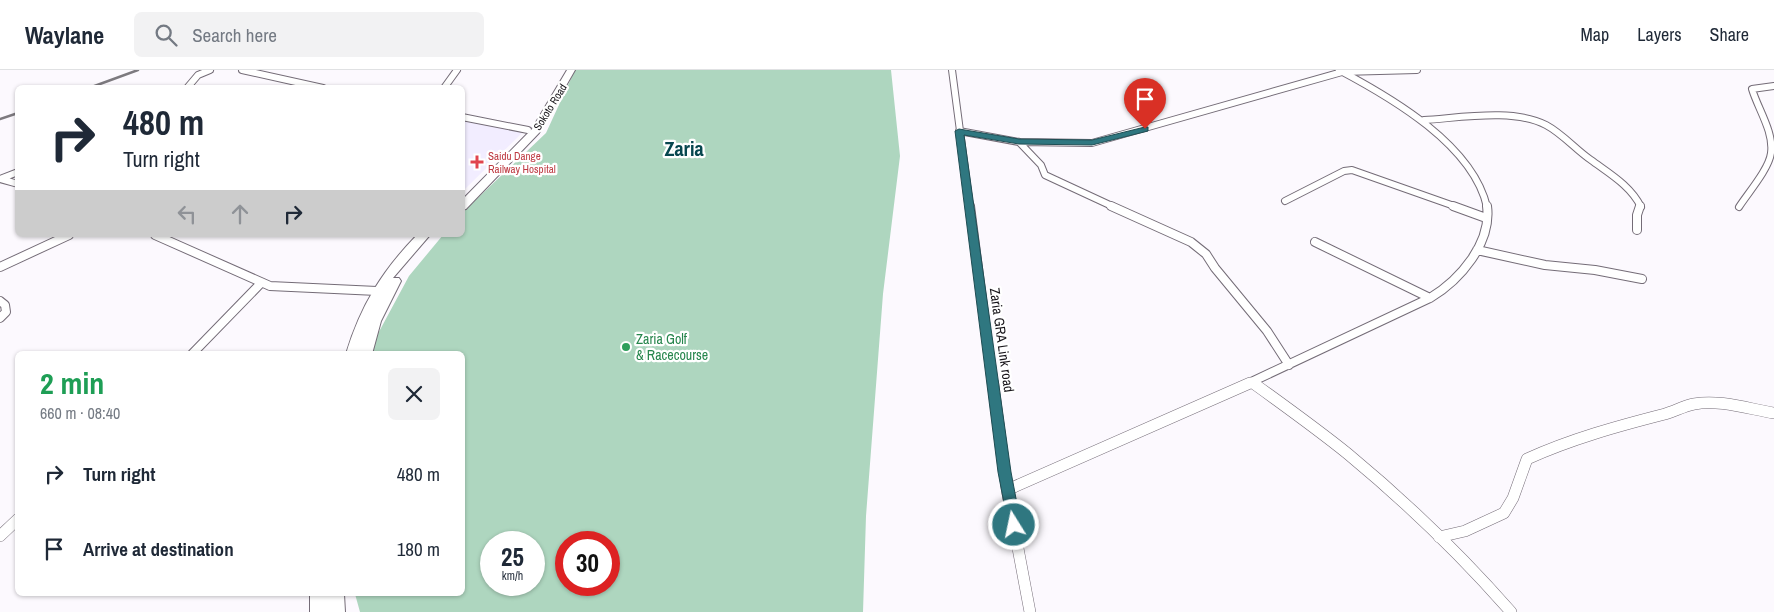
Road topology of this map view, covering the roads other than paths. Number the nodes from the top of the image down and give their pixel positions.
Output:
1 (210, 70) edge
2 (242, 70) edge
3 (457, 70) edge
4 (564, 70) edge
5 (571, 70) edge
6 (952, 70) edge
7 (1417, 70) edge
8 (1340, 71) edge
9 (190, 85) edge
10 (310, 85) edge
11 (446, 85) edge
12 (1774, 86) edge
13 (465, 118) edge
14 (1424, 120) junction
15 (528, 130) junction
16 (959, 131) junction
17 (1019, 142) junction
18 (15, 173) edge
19 (0, 179) edge
20 (15, 183) edge
21 (465, 194) edge
22 (1285, 201) dead end
23 (465, 203) edge
24 (1739, 207) dead end
25 (1486, 218) junction
26 (1637, 230) dead end
27 (65, 237) edge
28 (160, 237) edge
29 (422, 237) edge
30 (432, 237) edge
31 (1315, 242) dead end
32 (1478, 250) junction
33 (0, 267) edge
34 (1642, 279) dead end
35 (262, 283) junction
36 (377, 291) junction
37 (1430, 298) junction
38 (0, 301) edge
39 (0, 318) edge
40 (195, 351) edge
41 (353, 351) edge
42 (366, 351) edge
43 (1289, 365) junction
44 (1252, 382) junction
45 (1774, 414) edge
46 (1007, 490) junction
47 (15, 522) edge
48 (15, 531) edge
49 (1, 535) edge
50 (1439, 536) junction
51 (319, 596) edge
52 (335, 596) edge
53 (319, 612) edge
54 (336, 612) edge
55 (1030, 612) edge
56 (1511, 612) edge

1 - 9 street
2 - 10 street
3 - 11 street
4 - 15 main road, Sokoto Road
5 - 23 main road, Sokoto Road
6 - 16 street, Zaria GRA Link road
7 - 8 street
8 - 14 street
8 - 17 street
12 - 24 street
13 - 15 street
14 - 25 street
14 - 26 street
15 - 21 main road, Sokoto Road
16 - 17 street
16 - 46 street, Zaria GRA Link road
17 - 43 street
18 - 19 street
19 - 20 street
22 - 25 street
25 - 32 street
27 - 33 street
28 - 35 street
29 - 36 main road
30 - 42 main road
31 - 37 street
32 - 34 street
32 - 37 street
35 - 36 street
35 - 40 street
36 - 41 main road
37 - 43 street
38 - 39 street
43 - 44 street
44 - 46 street
44 - 50 street
45 - 50 street
46 - 55 street, Zaria GRA Link road
47 - 49 street
48 - 49 street
50 - 56 street
51 - 53 main road
52 - 54 main road

